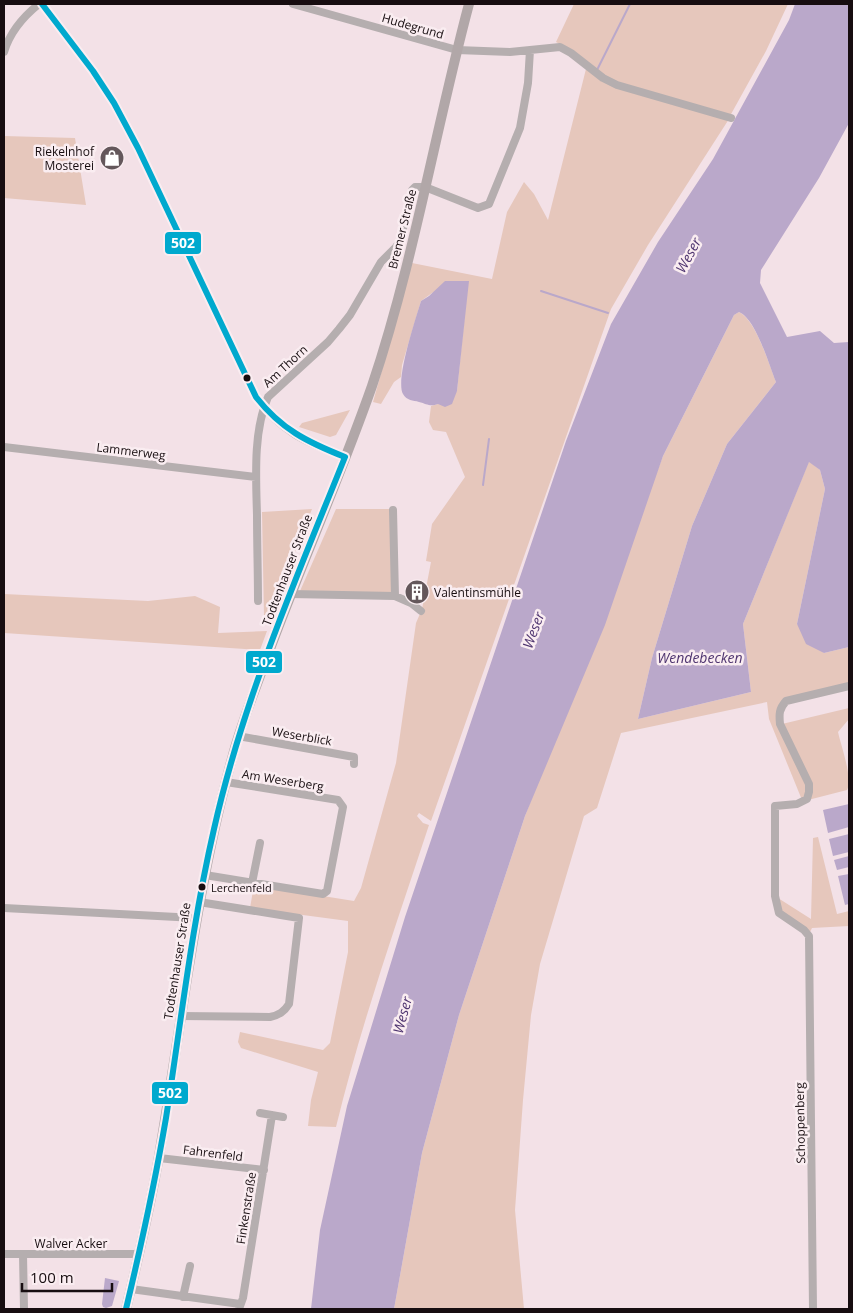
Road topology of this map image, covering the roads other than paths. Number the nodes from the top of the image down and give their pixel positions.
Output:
1 (41, 4) edge
2 (293, 4) edge
3 (469, 4) edge
4 (458, 50) junction
5 (530, 50) junction
6 (4, 52) edge
7 (732, 118) dead end
8 (425, 187) junction
9 (264, 408) junction
10 (4, 447) edge
11 (345, 457) junction
12 (256, 477) junction
13 (393, 510) dead end
14 (290, 594) junction
15 (395, 596) junction
16 (258, 601) dead end
17 (420, 611) dead end
18 (849, 686) edge
19 (238, 736) junction
20 (354, 764) dead end
21 (226, 782) junction
22 (260, 842) dead end
23 (204, 875) junction
24 (252, 883) junction
25 (199, 902) junction
26 (4, 908) edge
27 (196, 918) junction
28 (180, 1016) junction
29 (260, 1113) dead end
30 (272, 1115) junction
31 (283, 1117) dead end
32 (159, 1158) junction
33 (264, 1170) junction
34 (4, 1254) edge
35 (23, 1254) junction
36 (139, 1254) junction
37 (190, 1266) dead end
38 (131, 1289) junction
39 (184, 1297) junction
40 (239, 1307) edge
41 (24, 1309) edge
42 (126, 1309) edge
43 (812, 1309) edge

1 - 6 street
1 - 9 street
2 - 4 street, Hudegrund
3 - 4 main road, Bremer Straße
4 - 5 street, Hudegrund
4 - 8 main road, Bremer Straße
5 - 7 street, Hudegrund
5 - 8 street
8 - 9 street, Am Thorn
8 - 11 main road, Bremer Straße
9 - 11 street
9 - 12 street, Am Thorn
10 - 12 street, Lammerweg
11 - 14 main road, Todtenhauser Straße
12 - 16 street, Am Thorn
13 - 15 street
14 - 15 street
14 - 19 main road, Todtenhauser Straße
15 - 17 street
18 - 43 street, Schoppenberg
19 - 20 street, Weserblick
19 - 21 main road, Todtenhauser Straße
21 - 23 main road, Todtenhauser Straße
21 - 24 street, Am Weserberg
22 - 24 street
23 - 24 street
23 - 25 main road, Todtenhauser Straße
25 - 27 main road, Todtenhauser Straße
25 - 28 street
26 - 27 street
27 - 28 main road, Todtenhauser Straße
28 - 32 main road, Todtenhauser Straße
29 - 30 street
30 - 31 street
30 - 33 street, Finkenstraße
32 - 33 street, Fahrenfeld
32 - 36 main road, Todtenhauser Straße
33 - 40 street, Finkenstraße
34 - 35 street, Walver Acker
35 - 36 street, Walver Acker
35 - 41 street
36 - 38 main road, Todtenhauser Straße
37 - 39 street
38 - 39 street, Finkenstraße
38 - 42 main road, Todtenhauser Straße
39 - 40 street, Finkenstraße

